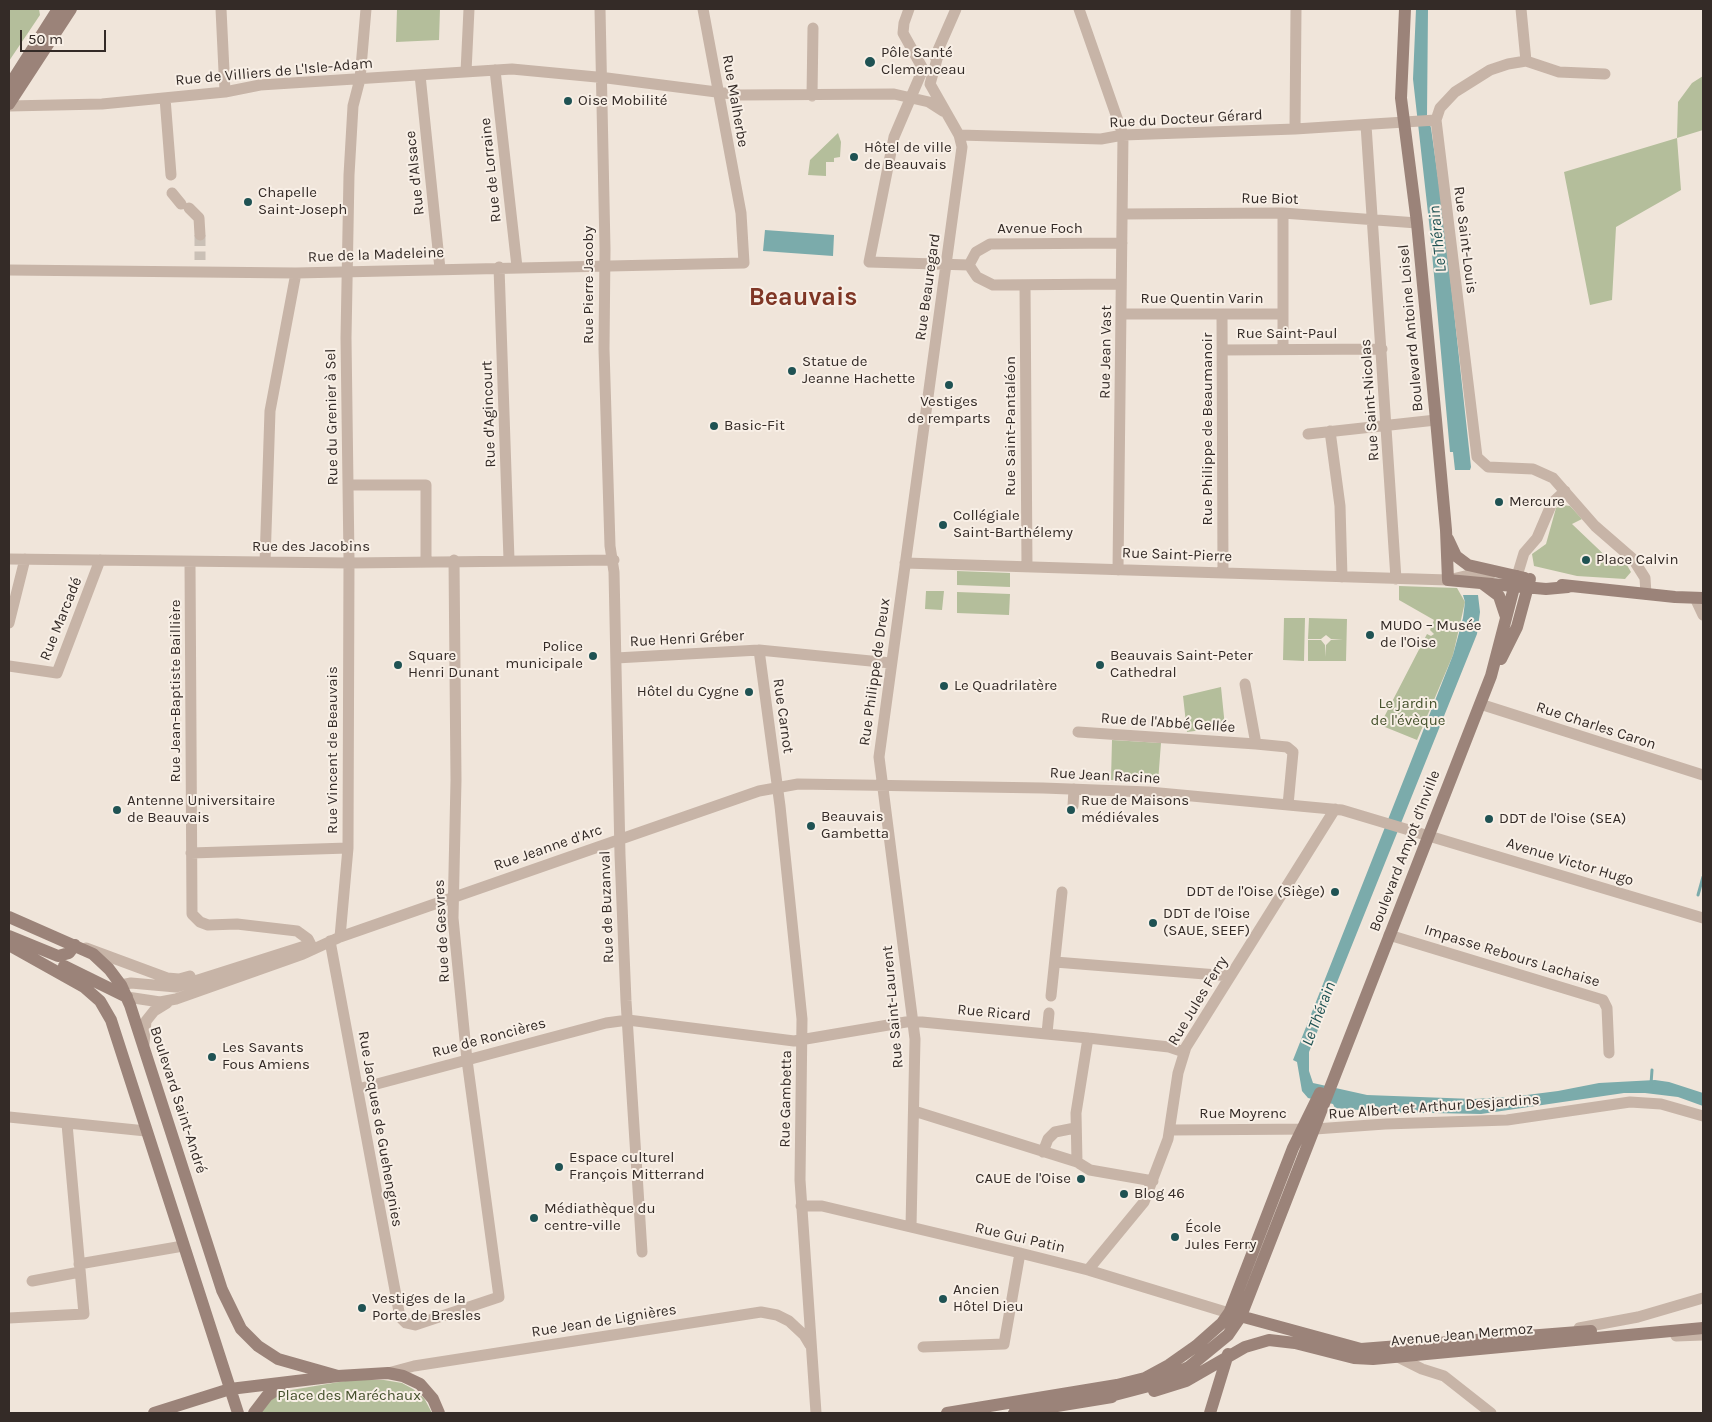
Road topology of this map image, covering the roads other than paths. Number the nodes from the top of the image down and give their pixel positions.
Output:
1 (58, 9) edge
2 (71, 9) edge
3 (221, 9) edge
4 (366, 9) edge
5 (469, 9) edge
6 (600, 9) edge
7 (703, 9) edge
8 (909, 9) edge
9 (956, 9) edge
10 (1079, 9) edge
11 (1296, 9) edge
12 (1405, 9) edge
13 (1521, 9) edge
14 (813, 28) dead end
15 (938, 52) junction
16 (1526, 61) junction
17 (495, 70) junction
18 (466, 72) junction
19 (420, 74) junction
20 (1605, 74) dead end
21 (602, 77) junction
22 (360, 79) junction
23 (9, 86) edge
24 (225, 92) junction
25 (718, 93) junction
26 (812, 96) junction
27 (910, 96) junction
28 (165, 98) junction
29 (9, 105) edge
30 (947, 116) junction
31 (1436, 120) junction
32 (1409, 123) junction
33 (1366, 126) junction
34 (1295, 129) junction
35 (959, 135) junction
36 (1123, 136) junction
37 (171, 175) dead end
38 (172, 193) dead end
39 (1283, 213) junction
40 (1122, 214) junction
41 (1374, 220) junction
42 (1417, 223) junction
43 (200, 235) tunnel mouth
44 (1122, 244) junction
45 (744, 263) joint
46 (946, 264) junction
47 (605, 265) junction
48 (969, 265) junction
49 (499, 267) junction
50 (517, 267) junction
51 (440, 269) junction
52 (9, 270) edge
53 (348, 271) junction
54 (296, 272) junction
55 (1122, 284) junction
56 (1025, 285) junction
57 (1121, 314) junction
58 (1222, 314) junction
59 (1283, 314) junction
60 (1283, 349) junction
61 (1382, 349) junction
62 (1222, 350) junction
63 (1436, 420) junction
64 (1387, 424) junction
65 (1330, 431) junction
66 (1308, 434) dead end
67 (348, 485) junction
68 (1565, 491) junction
69 (1446, 530) junction
70 (9, 559) edge
71 (24, 560) junction
72 (100, 560) junction
73 (454, 560) junction
74 (509, 560) junction
75 (614, 560) junction
76 (426, 561) junction
77 (190, 562) junction
78 (265, 562) junction
79 (349, 563) junction
80 (905, 563) junction
81 (1026, 567) junction
82 (1118, 570) junction
83 (1223, 573) junction
84 (1495, 573) junction
85 (1342, 577) junction
86 (1396, 579) junction
87 (1448, 580) junction
88 (1515, 581) junction
89 (1479, 582) junction
90 (1529, 583) junction
91 (1646, 594) junction
92 (1699, 598) edge
93 (1703, 614) edge
94 (1506, 619) junction
95 (9, 623) edge
96 (759, 650) junction
97 (616, 658) junction
98 (891, 663) junction
99 (9, 666) edge
100 (1491, 676) junction
101 (1245, 684) dead end
102 (1480, 704) junction
103 (1078, 732) dead end
104 (1256, 744) junction
105 (1703, 776) edge
106 (882, 785) junction
107 (777, 786) junction
108 (1074, 789) junction
109 (1288, 805) junction
110 (1073, 806) dead end
111 (1335, 809) junction
112 (1428, 835) junction
113 (620, 839) junction
114 (348, 848) junction
115 (191, 853) junction
116 (1062, 892) dead end
117 (453, 898) junction
118 (9, 917) edge
119 (1703, 918) edge
120 (1389, 935) junction
121 (335, 939) junction
122 (10, 943) edge
123 (75, 945) junction
124 (312, 947) junction
125 (1055, 962) junction
126 (230, 968) junction
127 (1230, 976) junction
128 (116, 987) junction
129 (1051, 996) dead end
130 (127, 997) junction
131 (176, 999) junction
132 (107, 1012) junction
133 (1049, 1014) dead end
134 (628, 1020) junction
135 (913, 1022) junction
136 (1047, 1034) junction
137 (1088, 1038) junction
138 (802, 1041) junction
139 (1184, 1052) junction
140 (1610, 1053) dead end
141 (147, 1060) junction
142 (467, 1060) junction
143 (358, 1089) junction
144 (1319, 1106) junction
145 (914, 1112) junction
146 (1703, 1116) edge
147 (9, 1118) edge
148 (67, 1124) junction
149 (1076, 1128) junction
150 (1301, 1129) junction
151 (1315, 1129) junction
152 (1171, 1130) junction
153 (146, 1131) junction
154 (1043, 1152) junction
155 (1077, 1162) junction
156 (1153, 1182) junction
157 (801, 1206) junction
158 (911, 1226) junction
159 (183, 1246) junction
160 (642, 1252) dead end
161 (1020, 1253) junction
162 (80, 1268) junction
163 (1088, 1270) junction
164 (32, 1281) dead end
165 (1703, 1298) edge
166 (1235, 1314) junction
167 (9, 1318) edge
168 (1703, 1320) edge
169 (404, 1322) joint
170 (1703, 1328) edge
171 (1537, 1334) junction
172 (1228, 1335) junction
173 (1622, 1336) junction
174 (1703, 1336) edge
175 (811, 1347) junction
176 (923, 1347) dead end
177 (1228, 1357) junction
178 (1398, 1357) junction
179 (388, 1373) junction
180 (338, 1376) junction
181 (293, 1381) junction
182 (230, 1389) junction
183 (1103, 1398) junction
184 (154, 1413) edge
185 (238, 1413) edge
186 (254, 1413) edge
187 (439, 1413) edge
188 (816, 1413) edge
189 (947, 1413) edge
190 (1014, 1413) edge
191 (1210, 1413) edge
192 (1491, 1413) edge

1 - 23 main road
2 - 29 main road
3 - 24 street
4 - 22 street, Rue du Grenier à Sel
5 - 18 street
6 - 21 street, Rue Pierre Jacoby
7 - 25 street, Rue Malherbe
8 - 27 street
9 - 15 street
10 - 36 street, Rue Jean Vast
11 - 34 street
12 - 32 main road, Boulevard Antoine Loisel
13 - 16 street
14 - 26 street
15 - 27 street
15 - 30 street
16 - 20 street
16 - 31 street
17 - 18 street, Rue de Villiers de L'Isle-Adam
17 - 21 street, Rue de Villiers de L'Isle-Adam
17 - 50 street, Rue de Lorraine
18 - 19 street, Rue de Villiers de L'Isle-Adam
19 - 22 street, Rue de Villiers de L'Isle-Adam
19 - 51 street, Rue d'Alsace
21 - 25 street, Rue de Villiers de L'Isle-Adam
21 - 47 street, Rue Pierre Jacoby
22 - 24 street, Rue de Villiers de L'Isle-Adam
22 - 53 street, Rue du Grenier à Sel
24 - 28 street, Rue de Villiers de L'Isle-Adam
25 - 26 street, Rue de Villiers de L'Isle-Adam
25 - 45 street, Rue Malherbe
26 - 27 street, Rue de Villiers de L'Isle-Adam
27 - 30 street
27 - 46 street
28 - 29 street, Rue de Villiers de L'Isle-Adam
28 - 37 street
30 - 35 street
31 - 32 street, Rue du Docteur Gérard
31 - 68 street, Rue Saint-Louis
32 - 33 street, Rue du Docteur Gérard
32 - 42 main road, Boulevard Antoine Loisel
33 - 34 street, Rue du Docteur Gérard
33 - 41 street, Rue Saint-Nicolas
34 - 36 street, Rue du Docteur Gérard
35 - 36 street, Rue du Docteur Gérard
35 - 46 street, Rue Beauregard
36 - 40 street, Rue Jean Vast
38 - 43 street
39 - 40 street, Rue Biot
39 - 41 street, Rue Biot
39 - 59 street
40 - 44 street, Rue Jean Vast
41 - 42 street, Rue Biot
41 - 61 street, Rue Saint-Nicolas
42 - 63 main road, Boulevard Antoine Loisel
44 - 48 street, Avenue Foch
44 - 55 street, Rue Jean Vast
45 - 47 street, Rue de la Madeleine
46 - 48 street
46 - 80 street, Rue Beauregard
47 - 50 street, Rue de la Madeleine
47 - 75 street, Rue Pierre Jacoby
48 - 56 street
49 - 50 street, Rue de la Madeleine
49 - 51 street, Rue de la Madeleine
49 - 74 street, Rue d'Agincourt
51 - 53 street, Rue de la Madeleine
52 - 54 street, Rue de la Madeleine
53 - 54 street, Rue de la Madeleine
53 - 67 street, Rue du Grenier à Sel
54 - 78 street
55 - 56 street
55 - 57 street, Rue Jean Vast
56 - 81 street, Rue Saint-Pantaléon
57 - 58 street, Rue Quentin Varin
57 - 82 street, Rue Jean Vast
58 - 59 street, Rue Quentin Varin
58 - 62 street, Rue Philippe de Beaumanoir
59 - 60 street
60 - 61 street, Rue Saint-Paul
60 - 62 street, Rue Saint-Paul
61 - 64 street, Rue Saint-Nicolas
62 - 83 street, Rue Philippe de Beaumanoir
63 - 64 street
63 - 69 main road, Boulevard Antoine Loisel
64 - 65 street
64 - 86 street, Rue Saint-Nicolas
65 - 66 street
65 - 85 street
67 - 76 street
67 - 79 street, Rue du Grenier à Sel
68 - 88 street
68 - 91 street
69 - 84 main road, Boulevard Antoine Loisel
69 - 87 main road, Boulevard Antoine Loisel
70 - 71 street, Rue des Jacobins
71 - 72 street, Rue des Jacobins
71 - 95 street
72 - 77 street, Rue des Jacobins
72 - 99 street, Rue Marcadé
73 - 74 street, Rue des Jacobins
73 - 76 street, Rue des Jacobins
73 - 117 street, Rue de Gesvres
74 - 75 street, Rue des Jacobins
75 - 97 street, Rue de Buzanval
76 - 79 street, Rue des Jacobins
77 - 78 street, Rue des Jacobins
77 - 115 street, Rue Jean-Baptiste Baillière
78 - 79 street, Rue des Jacobins
79 - 114 street, Rue Vincent de Beauvais
80 - 81 street, Rue Saint-Pierre
80 - 98 street, Rue Philippe de Dreux
81 - 82 street, Rue Saint-Pierre
82 - 83 street, Rue Saint-Pierre
83 - 85 street, Rue Saint-Pierre
84 - 87 street, Rue Saint-Pierre
84 - 88 main road, Rue Saint-Pierre
85 - 86 street, Rue Saint-Pierre
86 - 87 street, Rue Saint-Pierre
87 - 89 main road, Rue Saint-Pierre
88 - 89 main road, Rue Saint-Pierre
88 - 90 main road, Rue Saint-Pierre
88 - 94 main road, Boulevard Amyot d'Inville
89 - 94 main road
90 - 91 main road, Rue Saint-Pierre
90 - 100 main road, Boulevard Amyot d'Inville
91 - 92 main road, Rue Saint-Pierre
92 - 93 street
94 - 100 main road, Boulevard Amyot d'Inville
96 - 97 street, Rue Henri Gréber
96 - 98 street, Rue Henri Gréber
96 - 107 street, Rue Carnot
97 - 113 street, Rue de Buzanval
98 - 106 street, Rue Philippe de Dreux
100 - 102 main road, Boulevard Amyot d'Inville
101 - 104 street
102 - 105 street, Rue Charles Caron
102 - 112 main road, Boulevard Amyot d'Inville
103 - 104 street, Rue de l'Abbé Gellée
104 - 109 street, Rue de l'Abbé Gellée
106 - 107 street, Rue Jean Racine
106 - 108 street, Rue Jean Racine
106 - 135 street, Rue Saint-Laurent
107 - 113 street, Rue Jeanne d'Arc
107 - 138 street, Rue Gambetta
108 - 109 street, Rue Jean Racine
108 - 110 street
109 - 111 street, Rue Jean Racine
111 - 112 street, Rue Jean Racine
111 - 127 street, Rue Jules Ferry
112 - 119 street, Avenue Victor Hugo
112 - 120 main road, Boulevard Amyot d'Inville
113 - 117 street, Rue Jeanne d'Arc
113 - 134 street, Rue de Buzanval
114 - 115 street
114 - 121 street, Rue Vincent de Beauvais
115 - 124 street, Rue Jean-Baptiste Baillière
116 - 125 street
117 - 121 street, Rue Jeanne d'Arc
117 - 142 street, Rue de Gesvres
118 - 123 main road, Boulevard Saint-André
120 - 140 street, Impasse Rebours Lachaise
120 - 144 main road, Boulevard Amyot d'Inville
121 - 124 street, Rue Jeanne d'Arc
121 - 143 street, Rue Jacques de Guehengnies
122 - 123 main road
122 - 128 main road
122 - 132 main road
123 - 126 street
123 - 128 main road, Boulevard Saint-André
124 - 126 street, Rue Jeanne d'Arc
124 - 131 street, Rue Jeanne d'Arc
125 - 127 street
125 - 129 street
126 - 128 street, Rue Jeanne d'Arc
127 - 139 street, Rue Jules Ferry
128 - 130 main road, Boulevard Saint-André
128 - 132 main road
130 - 131 street, Rue Jeanne d'Arc
130 - 141 main road, Boulevard Saint-André
131 - 141 street
132 - 153 main road
133 - 136 street
134 - 138 street, Rue de Roncières
134 - 142 street, Rue de Roncières
134 - 160 street, Rue de Buzanval
135 - 136 street, Rue Ricard
135 - 138 street, Rue Ricard
135 - 145 street, Rue Saint-Laurent
136 - 137 street, Rue Ricard
137 - 139 street, Rue Ricard
137 - 149 street
138 - 157 street, Rue Gambetta
139 - 152 street, Rue Jules Ferry
141 - 180 main road, Boulevard Saint-André
142 - 143 street, Rue de Roncières
142 - 169 street, Rue de Gesvres
143 - 169 street, Rue Jacques de Guehengnies
144 - 150 main road, Boulevard Amyot d'Inville
144 - 151 main road, Boulevard Amyot d'Inville
145 - 154 street
145 - 158 street, Rue Saint-Laurent
146 - 151 street, Rue Albert et Arthur Desjardins
147 - 148 street
148 - 153 street
148 - 162 street
149 - 154 street
149 - 155 street
150 - 151 street, Rue Moyrenc
150 - 152 street, Rue Moyrenc
150 - 166 main road, Boulevard Amyot d'Inville
151 - 166 main road, Boulevard Amyot d'Inville
152 - 156 street, Rue Jules Ferry
153 - 159 main road
154 - 155 street
155 - 156 street
156 - 163 street, Rue Jules Ferry
157 - 158 street, Rue Gui Patin
157 - 175 street, Rue Gambetta
158 - 161 street, Rue Gui Patin
159 - 162 street
159 - 182 main road
161 - 163 street, Rue Gui Patin
161 - 176 street
162 - 164 street
162 - 167 street
163 - 166 street, Rue Gui Patin
165 - 171 street
166 - 171 main road, Avenue Jean Mermoz
166 - 172 main road
166 - 189 main road
168 - 171 main road, Avenue Jean Mermoz
170 - 173 main road, Avenue Jean Mermoz
172 - 177 main road
172 - 183 main road
173 - 174 street
173 - 178 main road, Avenue Jean Mermoz
175 - 179 street, Rue Jean de Lignières
175 - 188 street, Rue Gambetta
177 - 178 main road, Avenue Jean Mermoz
177 - 183 main road, Avenue Jean Mermoz
177 - 191 main road
178 - 192 street
179 - 180 main road
179 - 187 main road
180 - 181 main road
181 - 182 main road
181 - 186 main road
182 - 184 main road
182 - 185 main road
183 - 190 main road

